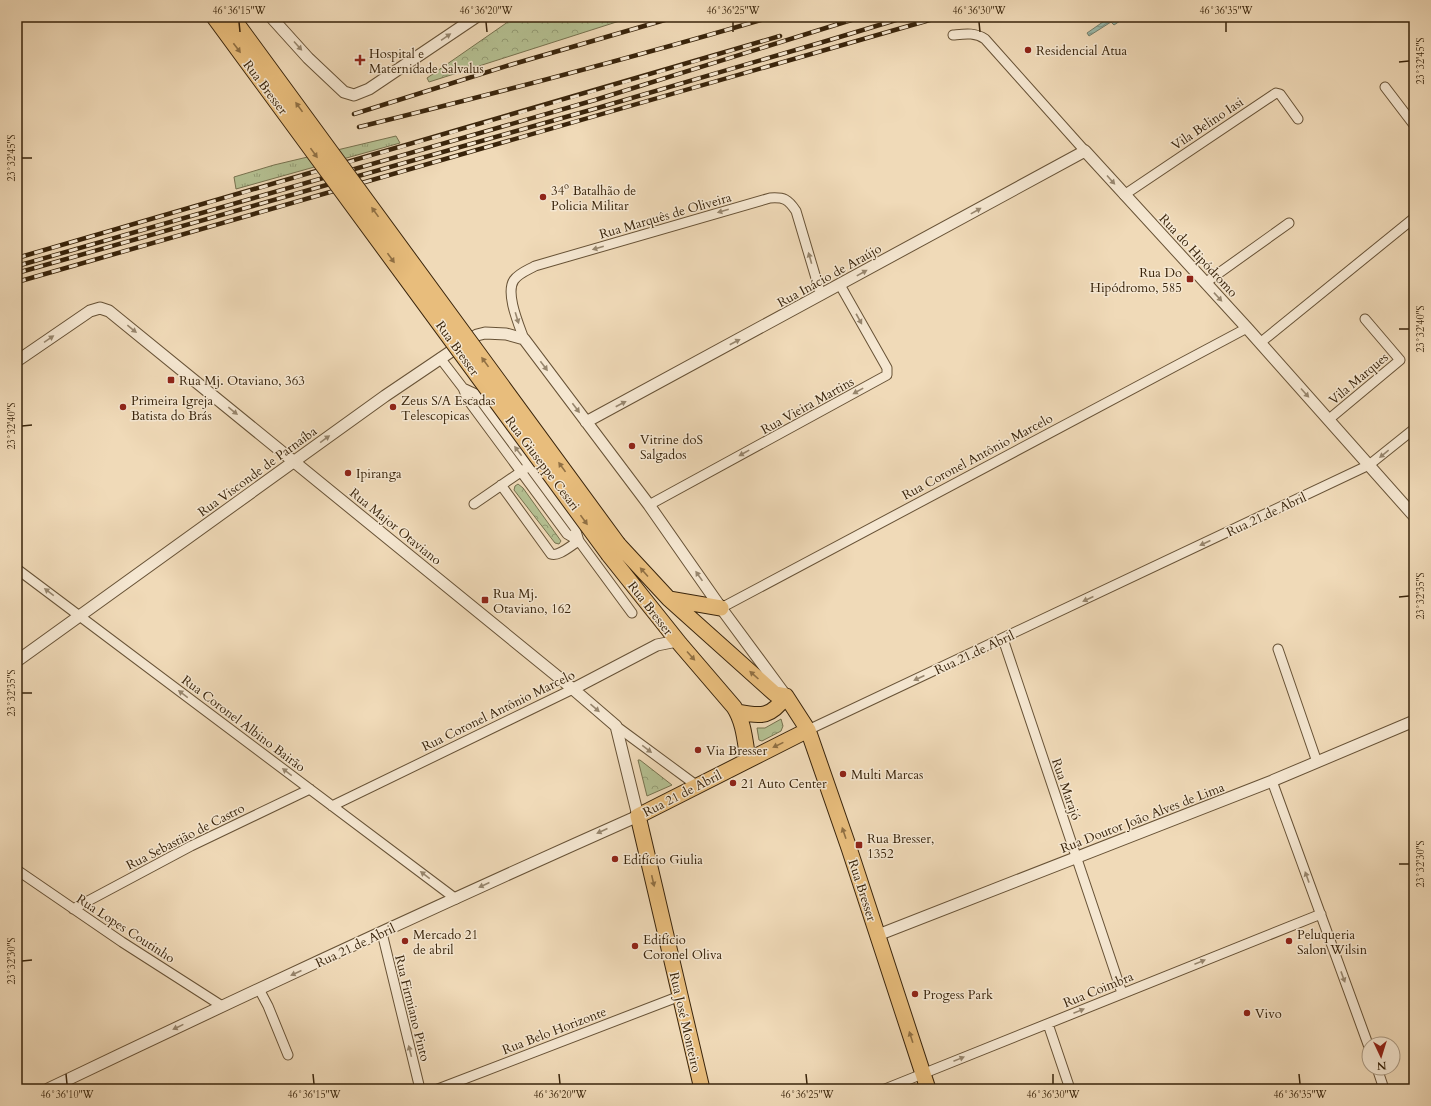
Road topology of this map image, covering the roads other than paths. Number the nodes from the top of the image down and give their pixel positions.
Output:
1 (214, 17) edge
2 (232, 17) edge
3 (271, 17) edge
4 (476, 17) edge
5 (953, 35) dead end
6 (1385, 87) dead end
7 (1298, 119) dead end
8 (1414, 124) edge
9 (1084, 152) junction
10 (1124, 195) junction
11 (1414, 218) edge
12 (1288, 222) dead end
13 (1205, 283) junction
14 (840, 285) junction
15 (821, 295) junction
16 (1365, 319) dead end
17 (1246, 328) junction
18 (524, 339) junction
19 (1260, 343) junction
20 (440, 358) junction
21 (17, 360) edge
22 (1328, 420) junction
23 (586, 422) junction
24 (1414, 429) edge
25 (294, 462) junction
26 (1369, 465) junction
27 (525, 469) junction
28 (501, 485) junction
29 (474, 504) dead end
30 (649, 505) junction
31 (1414, 516) edge
32 (579, 541) junction
33 (614, 549) junction
34 (17, 568) edge
35 (669, 599) junction
36 (721, 608) junction
37 (632, 613) dead end
38 (80, 616) junction
39 (666, 626) junction
40 (1003, 639) junction
41 (677, 641) junction
42 (657, 645) junction
43 (1278, 649) dead end
44 (17, 661) edge
45 (574, 689) junction
46 (786, 696) junction
47 (738, 712) junction
48 (1414, 721) edge
49 (616, 726) junction
50 (808, 730) junction
51 (748, 760) junction
52 (1317, 762) junction
53 (1272, 781) junction
54 (696, 786) junction
55 (310, 789) junction
56 (332, 806) junction
57 (638, 816) junction
58 (1077, 858) junction
59 (17, 870) edge
60 (456, 899) junction
61 (73, 909) junction
62 (1320, 914) junction
63 (382, 933) junction
64 (878, 935) junction
65 (259, 989) junction
66 (1122, 993) junction
67 (680, 996) junction
68 (222, 1006) junction
69 (1048, 1024) junction
70 (1365, 1036) edge
71 (288, 1054) dead end
72 (923, 1074) junction
73 (1380, 1076) edge
74 (48, 1089) edge
75 (420, 1089) edge
76 (438, 1089) edge
77 (702, 1089) edge
78 (885, 1089) edge
79 (928, 1089) edge
80 (1070, 1089) edge
81 (1384, 1089) edge

1 -> 33 main road, Rua Bresser, bridge
33 -> 2 main road, Rua Bresser, bridge
3 -> 4 street
5 - 9 street, Rua do Hipódromo
6 - 8 street
7 - 10 street, Vila Belino Iasi
9 -> 10 street, Rua do Hipódromo
14 -> 9 street, Rua Inácio de Araújo
10 - 13 street, Rua do Hipódromo
11 - 19 street
12 - 13 street
13 -> 17 street, Rua do Hipódromo
14 - 15 street, Rua Inácio de Araújo
14 -> 30 street, Rua Vieira Martins
15 -> 18 street, Rua Marquês de Oliveira
23 -> 15 street, Rua Inácio de Araújo
16 - 22 street, Vila Marques
17 - 19 street, Rua do Hipódromo
17 - 36 street, Rua Coronel Antônio Marcelo
18 - 20 street, Rua Visconde de Parnaíba
18 -> 23 street, Rua Bresser
19 -> 22 street, Rua do Hipódromo
25 -> 20 street, Rua Visconde de Parnaíba
20 - 27 street, Rua Giuseppe Cesari
21 -> 25 street, Rua Major Otaviano
22 - 26 street, Rua do Hipódromo
23 - 30 street, Rua Bresser
24 -> 26 street, Rua 21 de Abril
25 - 38 street, Rua Visconde de Parnaíba
25 - 45 street, Rua Major Otaviano
26 - 31 street, Rua do Hipódromo
26 -> 40 street, Rua 21 de Abril
27 - 28 street
27 - 32 street, Rua Giuseppe Cesari
28 - 29 street
28 - 32 street
36 -> 30 street, Rua Bresser
32 - 37 street, Rua Giuseppe Cesari
35 -> 33 main road, Rua Bresser
33 - 39 main road, Rua Bresser
38 -> 34 street, Rua Coronel Albino Bairão
35 - 36 main road
46 -> 35 main road, Rua Bresser
36 - 46 street, Rua Bresser
38 - 44 street, Rua Visconde de Parnaíba
55 -> 38 street, Rua Coronel Albino Bairão
39 - 41 main road, Rua Bresser
39 - 42 street
40 -> 50 street, Rua 21 de Abril
40 - 58 street, Rua Marajó
41 - 42 street, Rua Coronel Antônio Marcelo
41 -> 47 main road, Rua Bresser
42 - 45 street, Rua Coronel Antônio Marcelo
43 - 52 street
45 -> 49 street, Rua Major Otaviano
45 - 56 street, Rua Coronel Antônio Marcelo
46 - 47 main road
46 - 50 main road, Rua Bresser
47 - 51 main road, Rua Bresser
48 - 52 street, Rua Doutor João Alves de Lima
49 -> 54 street, Rua Major Otaviano
49 - 57 street
50 -> 51 main road, Rua 21 de Abril
64 -> 50 main road, Rua Bresser
51 - 54 main road, Rua 21 de Abril
52 - 53 street, Rua Doutor João Alves de Lima
53 - 58 street, Rua Doutor João Alves de Lima
62 -> 53 street
54 - 57 main road, Rua 21 de Abril
55 - 56 street, Rua Coronel Albino Bairão
55 - 61 street, Rua Sebastião de Castro
60 -> 56 street, Rua Coronel Albino Bairão
57 -> 60 street, Rua 21 de Abril
57 -> 67 main road, Rua José Monteiro
58 - 64 street, Rua Doutor João Alves de Lima
58 - 66 street, Rua Marajó
59 - 61 street, Rua Lopes Coutinho
60 - 63 street, Rua 21 de Abril
61 - 68 street, Rua Lopes Coutinho
66 -> 62 street, Rua Coimbra
62 -> 70 street
63 -> 65 street, Rua 21 de Abril
75 -> 63 street, Rua Firmiano Pinto
72 -> 64 main road, Rua Bresser
65 - 68 street, Rua 21 de Abril
65 - 71 street
69 -> 66 street, Rua Coimbra
67 - 76 street, Rua Belo Horizonte
67 - 77 main road, Rua José Monteiro
68 -> 74 street, Rua 21 de Abril
72 -> 69 street, Rua Coimbra
69 - 80 street
72 - 78 street, Rua Coimbra
72 - 79 main road, Rua Bresser
73 - 81 street

